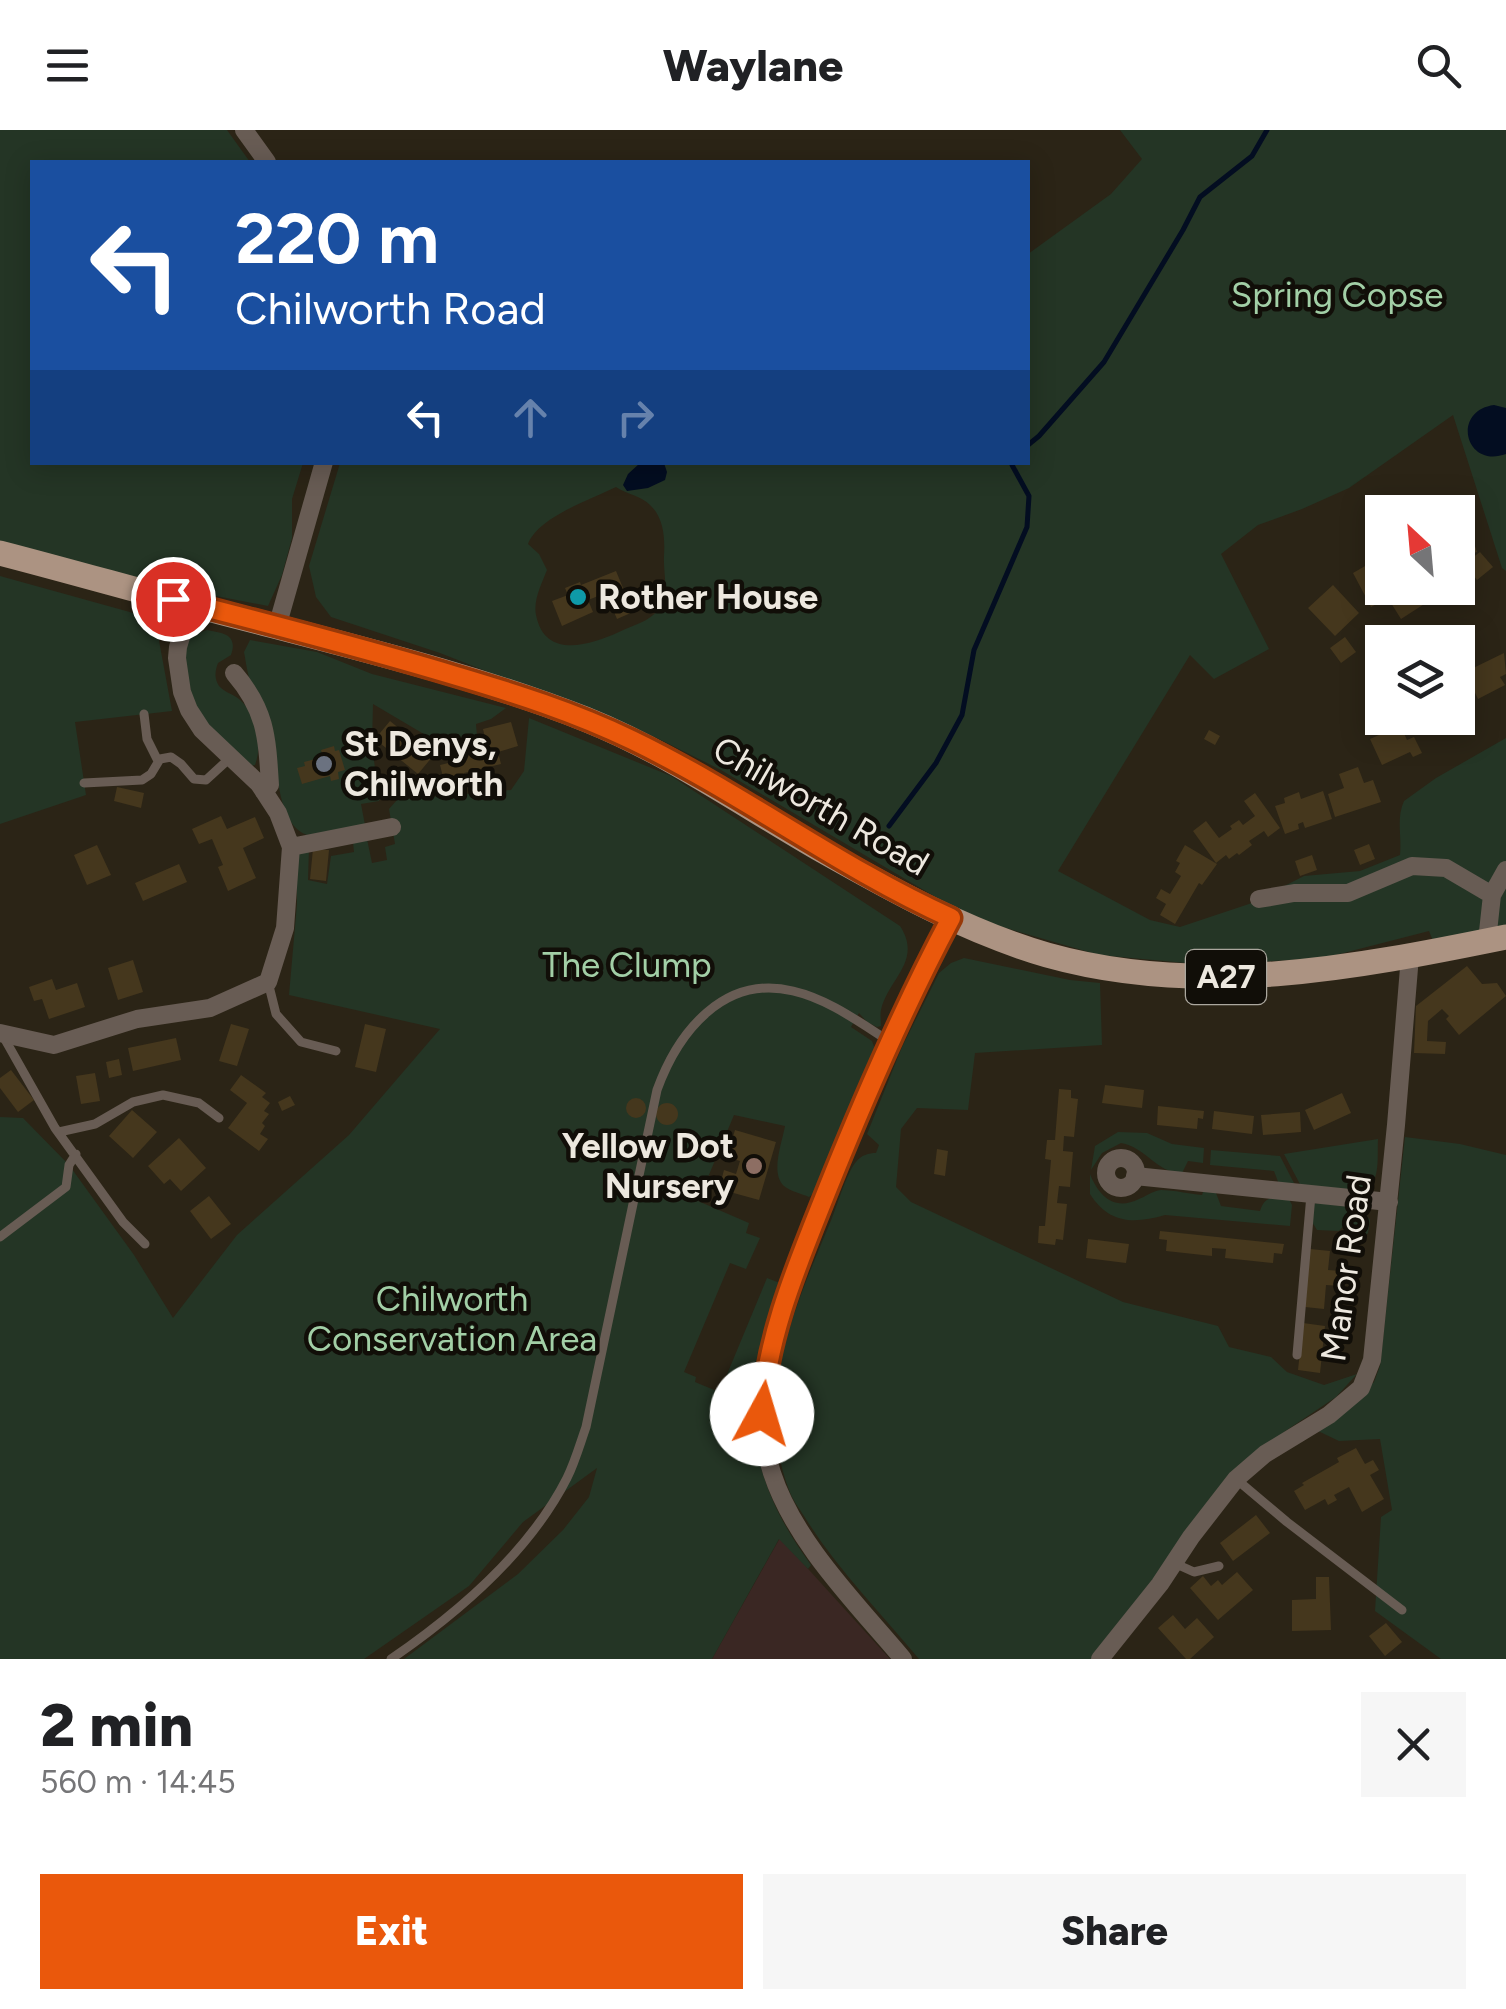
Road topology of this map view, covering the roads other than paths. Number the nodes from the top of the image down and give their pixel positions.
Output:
1 (244, 130) edge
2 (266, 160) edge
3 (323, 465) edge
4 (0, 554) edge
5 (191, 604) junction
6 (277, 627) junction
7 (234, 672) dead end
8 (144, 714) dead end
9 (230, 758) junction
10 (158, 761) junction
11 (84, 783) dead end
12 (264, 792) junction
13 (392, 827) dead end
14 (291, 847) junction
15 (1506, 870) edge
16 (1492, 895) junction
17 (1260, 899) dead end
18 (951, 918) junction
19 (1496, 939) edge
20 (1410, 956) junction
21 (268, 982) junction
22 (1, 1034) edge
23 (889, 1041) junction
24 (336, 1052) dead end
25 (219, 1118) dead end
26 (59, 1132) junction
27 (76, 1154) junction
28 (1136, 1176) dead end
29 (1311, 1192) junction
30 (1389, 1202) junction
31 (0, 1237) edge
32 (145, 1244) dead end
33 (1297, 1354) dead end
34 (1236, 1479) junction
35 (1174, 1563) junction
36 (1219, 1566) dead end
37 (1402, 1610) dead end
38 (391, 1659) edge
39 (903, 1659) edge
40 (1100, 1659) edge

1 - 2 street
3 - 6 street
4 - 5 main road, Chilworth Road / A27
5 - 6 main road, Chilworth Road / A27
5 - 9 street
6 - 18 main road, Chilworth Road / A27
7 - 12 street
8 - 10 lane
9 - 10 lane
9 - 12 street
10 - 11 lane
12 - 14 street
13 - 14 street
14 - 21 street
15 - 16 street
16 - 17 street
16 - 19 street
18 - 20 main road, Chilworth Road / A27
18 - 23 street
19 - 20 main road, Chilworth Road / A27
20 - 30 street, Manor Road
21 - 22 street
21 - 24 lane
22 - 26 lane
23 - 38 lane
23 - 39 street
25 - 26 lane
26 - 27 lane
27 - 31 lane
27 - 32 lane
28 - 29 street
29 - 30 street
29 - 33 lane
30 - 34 street, Manor Road
34 - 35 street, Manor Road
34 - 37 lane
35 - 36 lane
35 - 40 street, Manor Road

